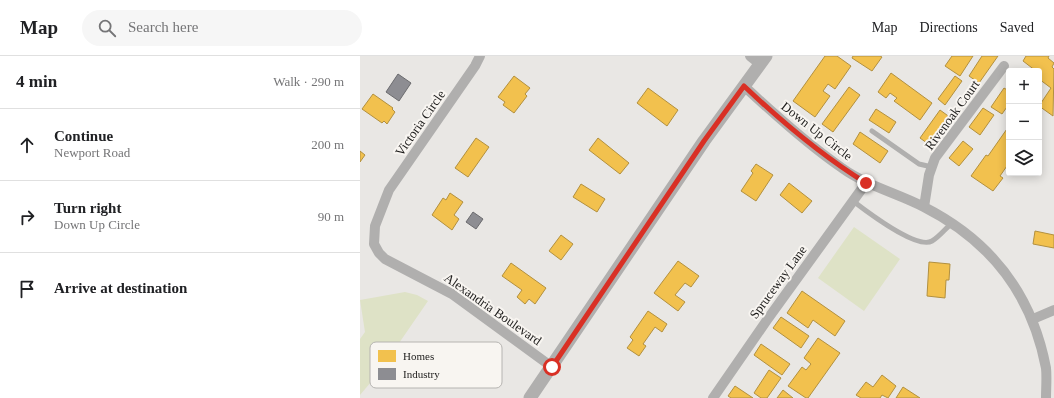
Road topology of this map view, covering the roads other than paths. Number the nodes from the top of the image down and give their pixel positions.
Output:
1 (480, 56) edge
2 (759, 59) edge
3 (1004, 66) dead end
4 (744, 86) junction
5 (872, 131) dead end
6 (932, 167) junction
7 (866, 183) junction
8 (853, 201) junction
9 (382, 205) joint
10 (924, 207) junction
11 (951, 224) junction
12 (1054, 310) edge
13 (1033, 320) junction
14 (552, 367) junction
15 (530, 398) edge
16 (712, 398) edge
17 (1046, 398) edge

1 - 9 street, Victoria Circle
2 - 4 street
3 - 6 street, Rivenoak Court
4 - 7 street, Down Up Circle
4 - 14 street
5 - 6 lane
6 - 10 street, Rivenoak Court
7 - 8 street, Spruceway Lane
7 - 10 street, Down Up Circle
8 - 11 lane
8 - 16 street, Spruceway Lane
9 - 14 street, Alexandria Boulevard
10 - 11 street, Down Up Circle
11 - 13 street, Down Up Circle
12 - 13 street
13 - 17 street, Down Up Circle
14 - 15 street

